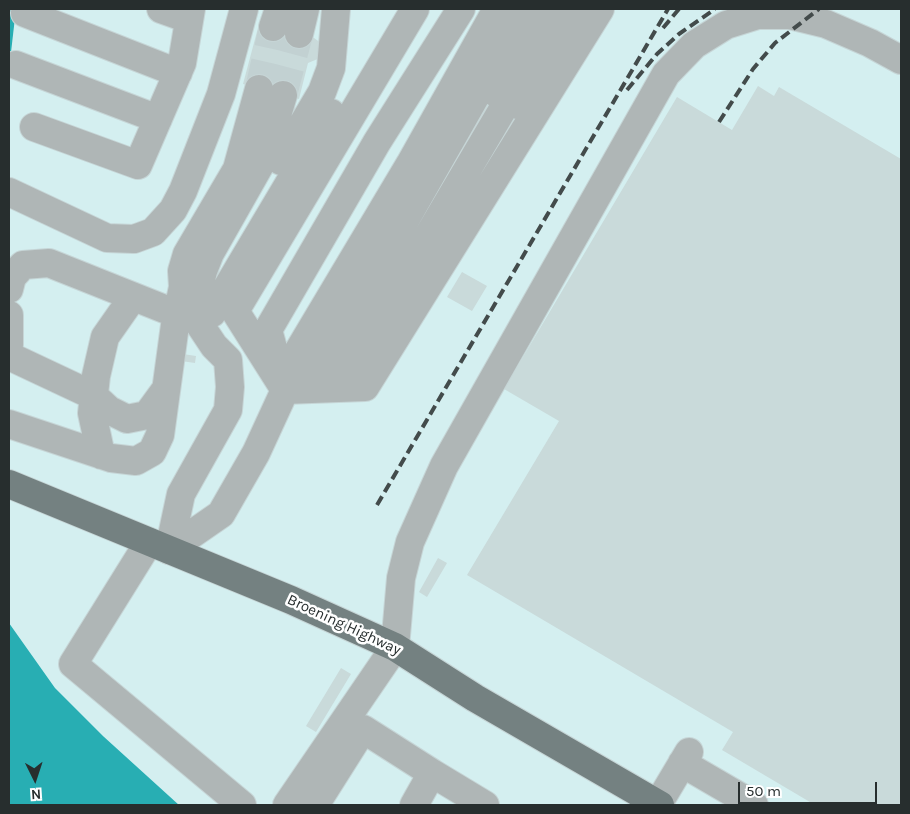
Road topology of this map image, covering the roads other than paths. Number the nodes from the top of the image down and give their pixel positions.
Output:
1 (161, 9) edge
2 (244, 9) edge
3 (336, 9) edge
4 (394, 9) edge
5 (415, 9) edge
6 (432, 9) edge
7 (439, 9) edge
8 (461, 9) edge
9 (468, 9) edge
10 (492, 9) edge
11 (497, 9) edge
12 (523, 9) edge
13 (545, 9) edge
14 (561, 9) edge
15 (576, 9) edge
16 (589, 9) edge
17 (600, 9) edge
18 (25, 13) dead end
19 (190, 14) edge
20 (901, 60) edge
21 (16, 65) dead end
22 (178, 73) junction
23 (271, 92) tunnel mouth
24 (158, 119) junction
25 (34, 127) dead end
26 (9, 192) edge
27 (9, 289) edge
28 (133, 297) junction
29 (200, 298) junction
30 (178, 314) junction
31 (9, 315) edge
32 (9, 345) edge
33 (9, 356) edge
34 (228, 360) junction
35 (166, 389) junction
36 (285, 390) junction
37 (94, 396) junction
38 (9, 424) edge
39 (101, 455) junction
40 (9, 484) edge
41 (159, 546) junction
42 (396, 647) junction
43 (432, 773) junction
44 (242, 805) edge
45 (287, 805) edge
46 (316, 805) edge
47 (414, 805) edge
48 (486, 805) edge
49 (659, 805) edge
50 (754, 805) edge

1 - 19 lane
2 - 26 lane
3 - 29 lane
4 - 29 lane
5 - 36 lane
6 - 36 lane
7 - 36 lane
8 - 36 lane
9 - 36 lane
10 - 36 lane
11 - 36 lane
12 - 36 lane
13 - 36 lane
14 - 36 lane
15 - 36 lane
16 - 36 lane
17 - 36 lane
18 - 22 lane
19 - 22 lane
20 - 42 lane
21 - 24 lane
22 - 24 lane
23 - 29 lane
24 - 25 lane
27 - 28 lane
28 - 30 lane
28 - 37 lane
29 - 30 lane
29 - 34 lane
29 - 34 lane
30 - 35 lane
31 - 32 lane
33 - 37 lane
34 - 41 lane
35 - 37 lane
35 - 39 lane
36 - 41 lane
37 - 39 lane
38 - 39 lane
40 - 41 main road, Broening Highway
41 - 42 main road, Broening Highway
41 - 44 lane
42 - 45 lane
42 - 49 main road, Broening Highway
43 - 46 lane
43 - 47 lane
43 - 48 lane
49 - 50 lane

